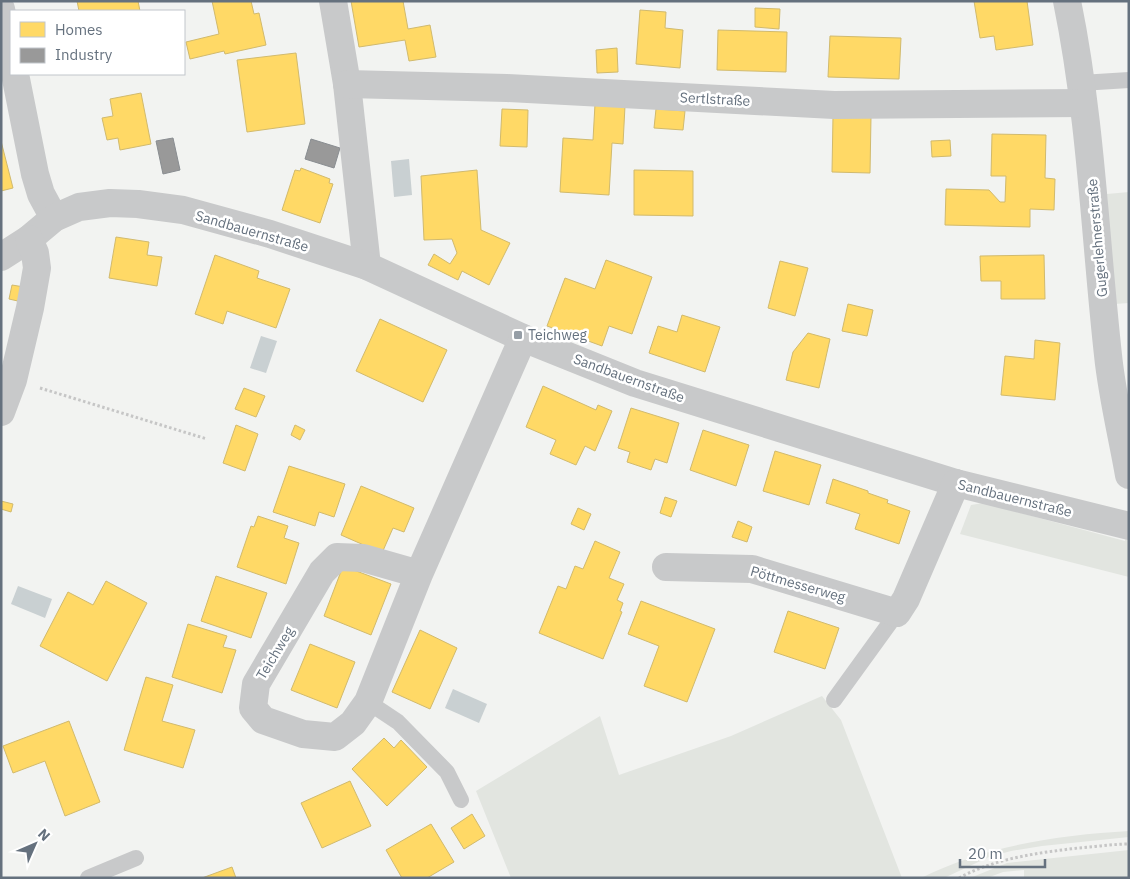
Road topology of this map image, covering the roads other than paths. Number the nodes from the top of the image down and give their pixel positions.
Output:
1 (333, 1) edge
2 (1067, 1) edge
3 (1, 9) edge
4 (10, 53) edge
5 (14, 75) edge
6 (1129, 80) edge
7 (347, 84) junction
8 (1082, 93) junction
9 (54, 218) junction
10 (29, 239) junction
11 (1, 257) edge
12 (367, 266) junction
13 (523, 338) junction
14 (1, 412) edge
15 (1129, 475) edge
16 (956, 483) junction
17 (1129, 526) edge
18 (666, 567) dead end
19 (419, 574) junction
20 (897, 613) junction
21 (834, 700) dead end
22 (368, 702) junction
23 (461, 800) dead end
24 (136, 858) dead end
25 (88, 878) edge

1 - 7 street
2 - 8 street, Gugerlehnerstraße
3 - 4 street
5 - 9 street
6 - 8 lane
7 - 8 street, Sertlstraße
7 - 12 street
8 - 15 street, Gugerlehnerstraße
9 - 10 street, Sandbauernstraße
9 - 12 street, Sandbauernstraße
10 - 11 street, Sandbauernstraße
10 - 14 street
12 - 13 street, Sandbauernstraße
13 - 16 street, Sandbauernstraße
13 - 19 street, Teichweg
16 - 17 street, Sandbauernstraße
16 - 20 street
18 - 20 street, Pöttmesserweg
19 - 22 street, Teichweg
19 - 22 street, Teichweg
20 - 21 lane
22 - 23 lane
24 - 25 lane

